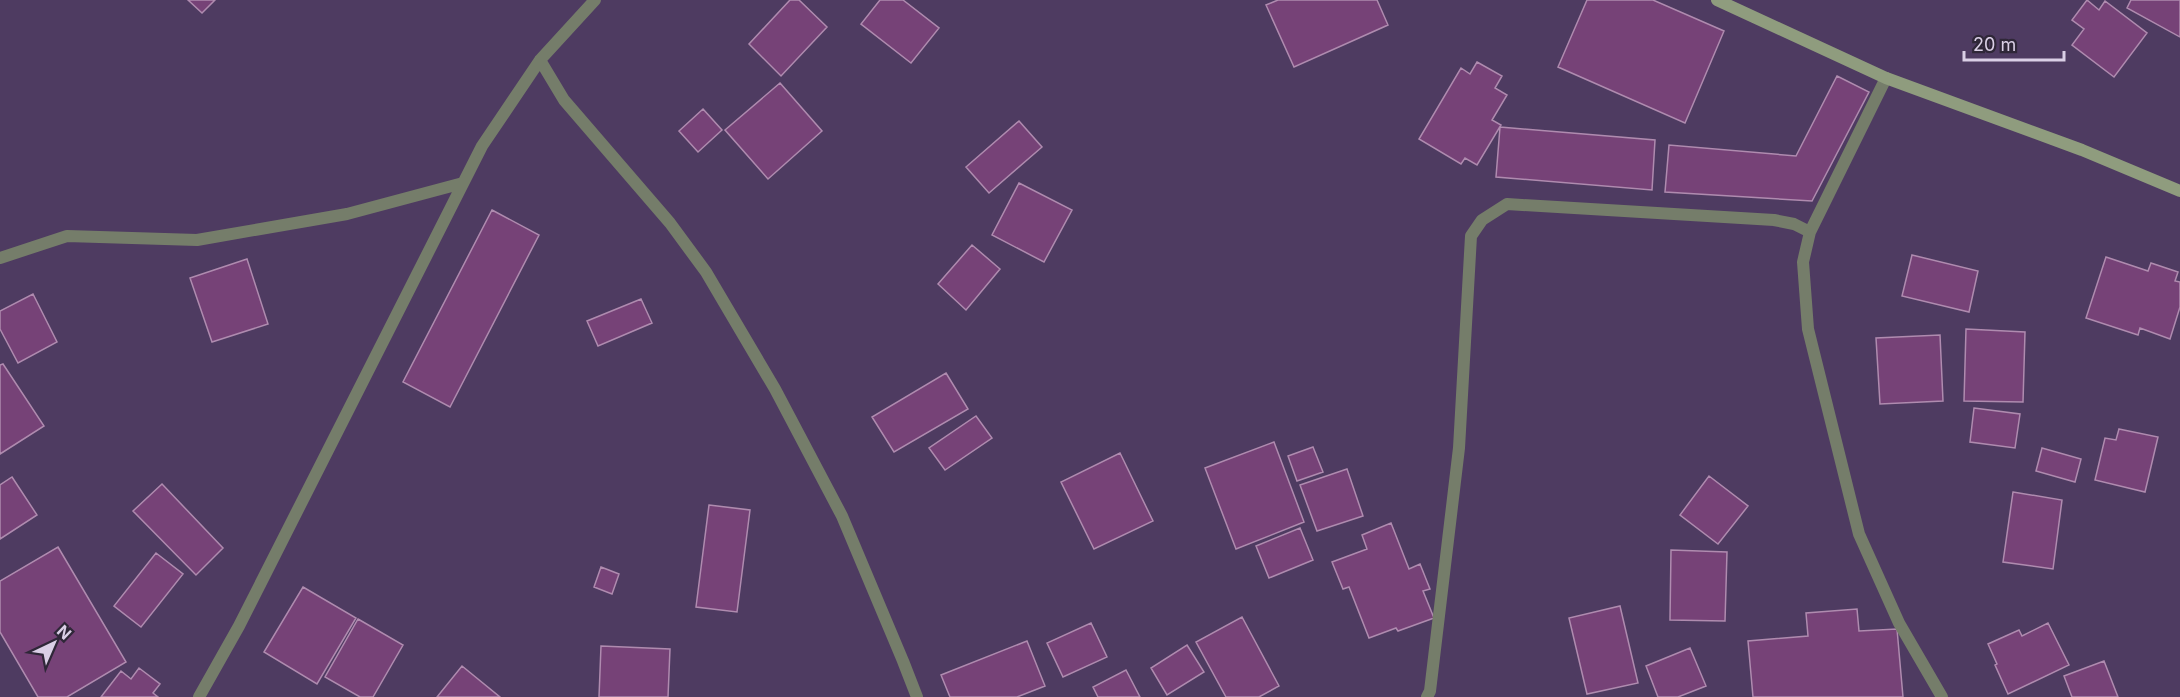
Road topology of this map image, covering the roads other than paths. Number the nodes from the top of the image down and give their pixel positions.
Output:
1 (595, 0) edge
2 (1723, 2) edge
3 (540, 60) junction
4 (1886, 78) junction
5 (463, 183) junction
6 (2180, 191) edge
7 (1810, 232) junction
8 (0, 258) edge
9 (199, 697) edge
10 (916, 697) edge
11 (1427, 697) edge
12 (1942, 697) edge

1 - 3 street
2 - 4 street
3 - 5 street
3 - 10 street
4 - 6 street
4 - 7 street
5 - 8 street
5 - 9 street
7 - 11 street
7 - 12 street

